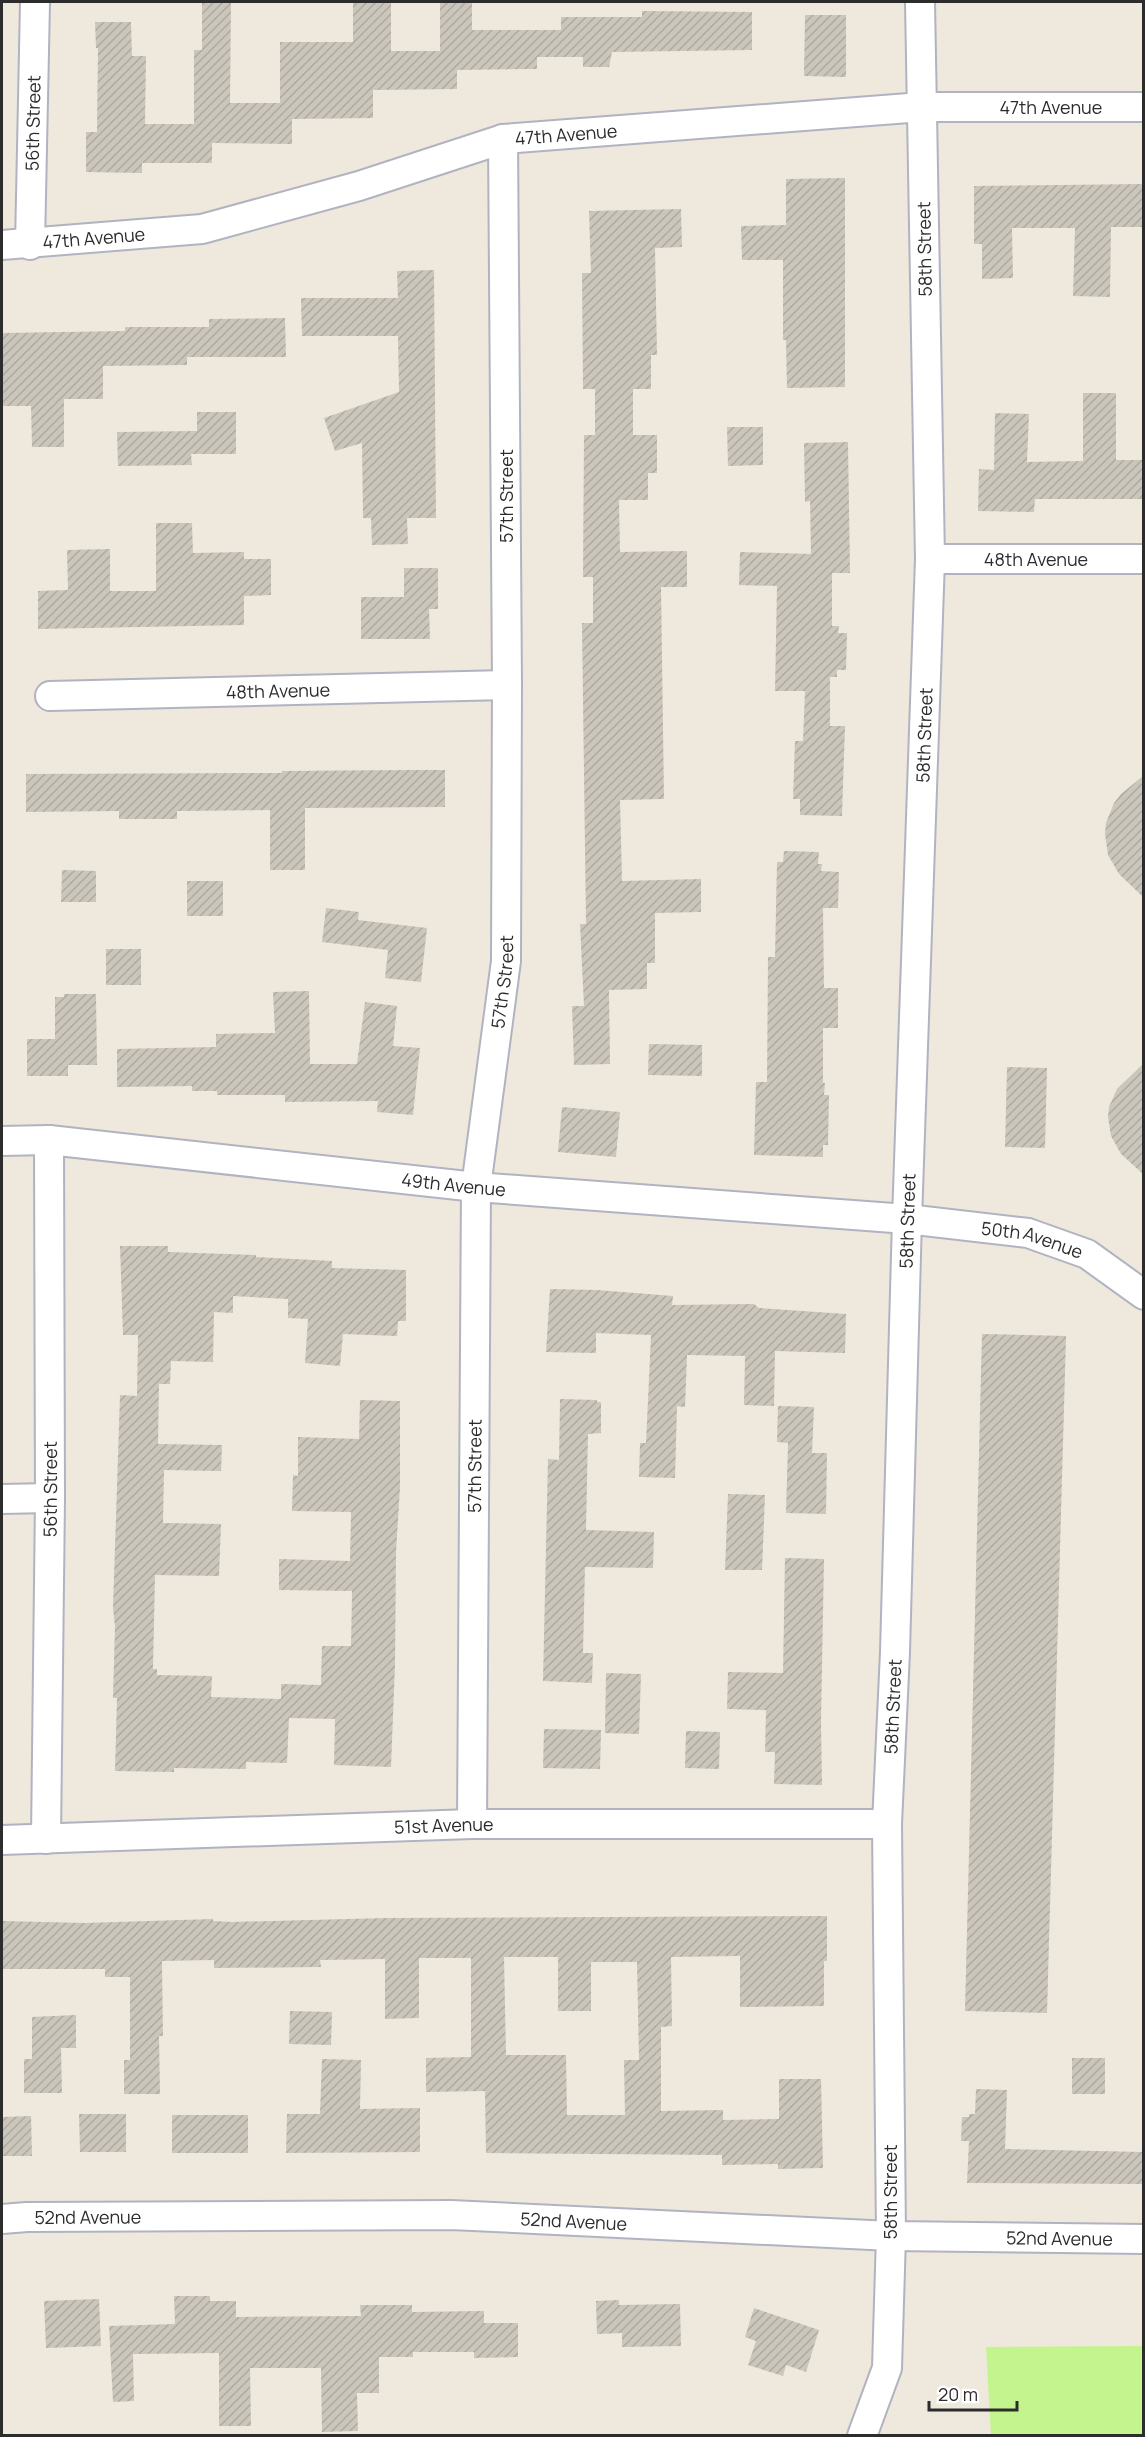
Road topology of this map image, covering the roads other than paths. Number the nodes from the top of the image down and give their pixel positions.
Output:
1 (35, 2) edge
2 (920, 2) edge
3 (1143, 106) edge
4 (922, 107) junction
5 (503, 139) junction
6 (30, 244) junction
7 (2, 245) edge
8 (930, 559) junction
9 (1143, 559) edge
10 (507, 685) junction
11 (50, 696) dead end
12 (49, 1140) junction
13 (2, 1141) edge
14 (476, 1187) junction
15 (907, 1219) junction
16 (1143, 1295) edge
17 (50, 1498) junction
18 (2, 1499) edge
19 (472, 1824) junction
20 (887, 1824) junction
21 (46, 1839) junction
22 (2, 1840) edge
23 (2, 2219) edge
24 (891, 2236) junction
25 (1143, 2239) edge
26 (862, 2436) edge

1 - 6 street, 56th Street
2 - 4 street, 58th Street
3 - 4 street, 47th Avenue
4 - 5 street, 47th Avenue
4 - 8 street, 58th Street
5 - 6 street, 47th Avenue
5 - 10 street, 57th Street
6 - 7 street, 47th Avenue
8 - 9 street, 48th Avenue
8 - 15 street, 58th Street
10 - 11 street, 48th Avenue
10 - 14 street, 57th Street
12 - 13 street, 49th Avenue
12 - 14 street, 49th Avenue
12 - 17 street, 56th Street
14 - 15 street, 49th Avenue
14 - 19 street, 57th Street
15 - 16 street, 50th Avenue
15 - 20 street, 58th Street
17 - 18 street
17 - 21 street, 56th Street
19 - 20 street, 51st Avenue
19 - 21 street, 51st Avenue
20 - 24 street, 58th Street
21 - 22 street, 51st Avenue
23 - 24 street, 52nd Avenue
24 - 25 street, 52nd Avenue
24 - 26 street, 58th Street

